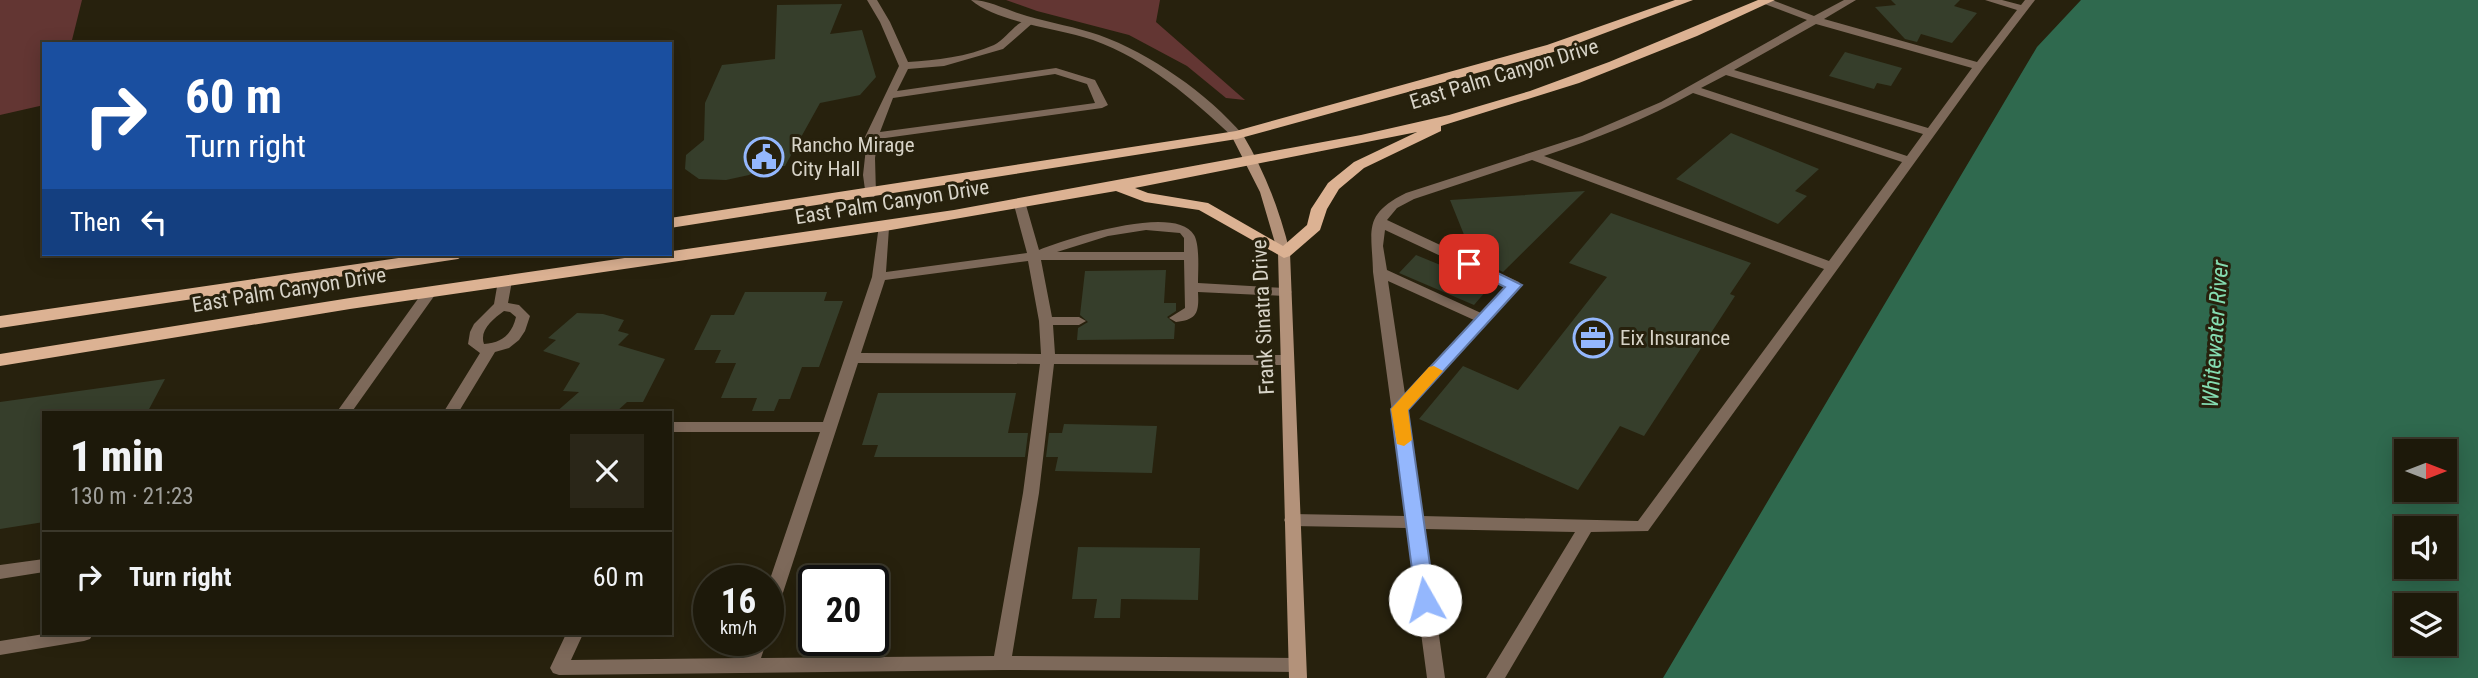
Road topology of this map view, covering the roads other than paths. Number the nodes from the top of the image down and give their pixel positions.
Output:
1 (872, 0) edge
2 (976, 0) edge
3 (1687, 0) edge
4 (1851, 0) edge
5 (1990, 0) edge
6 (1767, 1) edge
7 (2027, 4) edge
8 (1815, 20) junction
9 (1030, 21) junction
10 (904, 66) junction
11 (1979, 66) junction
12 (1725, 71) junction
13 (1692, 89) junction
14 (889, 95) junction
15 (1455, 118) junction
16 (1931, 133) junction
17 (1237, 135) junction
18 (871, 136) junction
19 (1533, 156) junction
20 (1910, 161) junction
21 (1254, 162) junction
22 (1121, 188) junction
23 (870, 194) junction
24 (1020, 205) junction
25 (1378, 222) junction
26 (672, 223) edge
27 (883, 228) junction
28 (1283, 253) junction
29 (445, 256) edge
30 (1034, 256) junction
31 (1191, 256) junction
32 (1832, 267) junction
33 (1380, 272) junction
34 (879, 277) junction
35 (505, 281) junction
36 (1192, 287) junction
37 (430, 292) junction
38 (1285, 292) junction
39 (501, 306) junction
40 (1176, 318) dead end
41 (1483, 319) junction
42 (1046, 321) junction
43 (1079, 321) dead end
44 (0, 322) edge
45 (490, 349) junction
46 (1048, 357) junction
47 (852, 358) junction
48 (0, 360) edge
49 (1287, 360) junction
50 (1399, 409) junction
51 (344, 411) edge
52 (451, 411) edge
53 (672, 427) edge
54 (829, 427) junction
55 (1292, 520) junction
56 (1415, 522) junction
57 (1586, 527) junction
58 (42, 565) edge
59 (783, 565) edge
60 (0, 572) edge
61 (78, 635) edge
62 (574, 635) edge
63 (0, 648) edge
64 (753, 656) edge
65 (1002, 663) junction
66 (750, 666) junction
67 (1298, 672) edge
68 (1436, 678) edge
69 (1495, 678) edge

1 - 10 street
2 - 9 street, Frank Sinatra Drive
3 - 17 main road, East Palm Canyon Drive
4 - 8 street
5 - 7 street
6 - 8 street
6 - 15 main road, East Palm Canyon Drive
7 - 11 street
8 - 11 street
8 - 12 street
9 - 10 street
9 - 17 street, Frank Sinatra Drive
10 - 14 street
11 - 16 street
12 - 13 street
12 - 16 street
13 - 19 street
13 - 20 street
14 - 18 street
14 - 18 street
15 - 21 main road, East Palm Canyon Drive
15 - 28 main road
16 - 20 street
17 - 21 main road, Frank Sinatra Drive
17 - 23 main road, East Palm Canyon Drive
18 - 23 street
19 - 25 street
19 - 32 street
20 - 32 street
21 - 22 main road, East Palm Canyon Drive
21 - 28 main road, Frank Sinatra Drive
22 - 24 main road, East Palm Canyon Drive
22 - 28 main road
23 - 26 main road, East Palm Canyon Drive
24 - 27 main road, East Palm Canyon Drive
24 - 30 street
25 - 33 street
25 - 41 street
27 - 34 street
27 - 35 main road, East Palm Canyon Drive
28 - 38 main road, Frank Sinatra Drive
29 - 44 main road, East Palm Canyon Drive
30 - 31 street
30 - 31 street
30 - 34 street
30 - 42 street
31 - 36 street
32 - 57 street
33 - 41 street
33 - 50 street
34 - 47 street
35 - 37 main road, East Palm Canyon Drive
35 - 39 street
36 - 38 street
36 - 40 street
37 - 48 main road, East Palm Canyon Drive
37 - 51 street
38 - 49 main road, Frank Sinatra Drive
39 - 45 street
39 - 45 street
41 - 50 street
42 - 43 street
42 - 46 street
45 - 52 street
46 - 47 street
46 - 49 street
46 - 65 street
47 - 54 street
49 - 55 main road, Frank Sinatra Drive
50 - 56 street
53 - 54 street
54 - 59 street
55 - 56 street
55 - 67 main road, Frank Sinatra Drive
56 - 57 street
56 - 68 street
57 - 69 street
58 - 60 street
61 - 63 street
62 - 66 street
64 - 66 street
65 - 66 street
65 - 67 street

